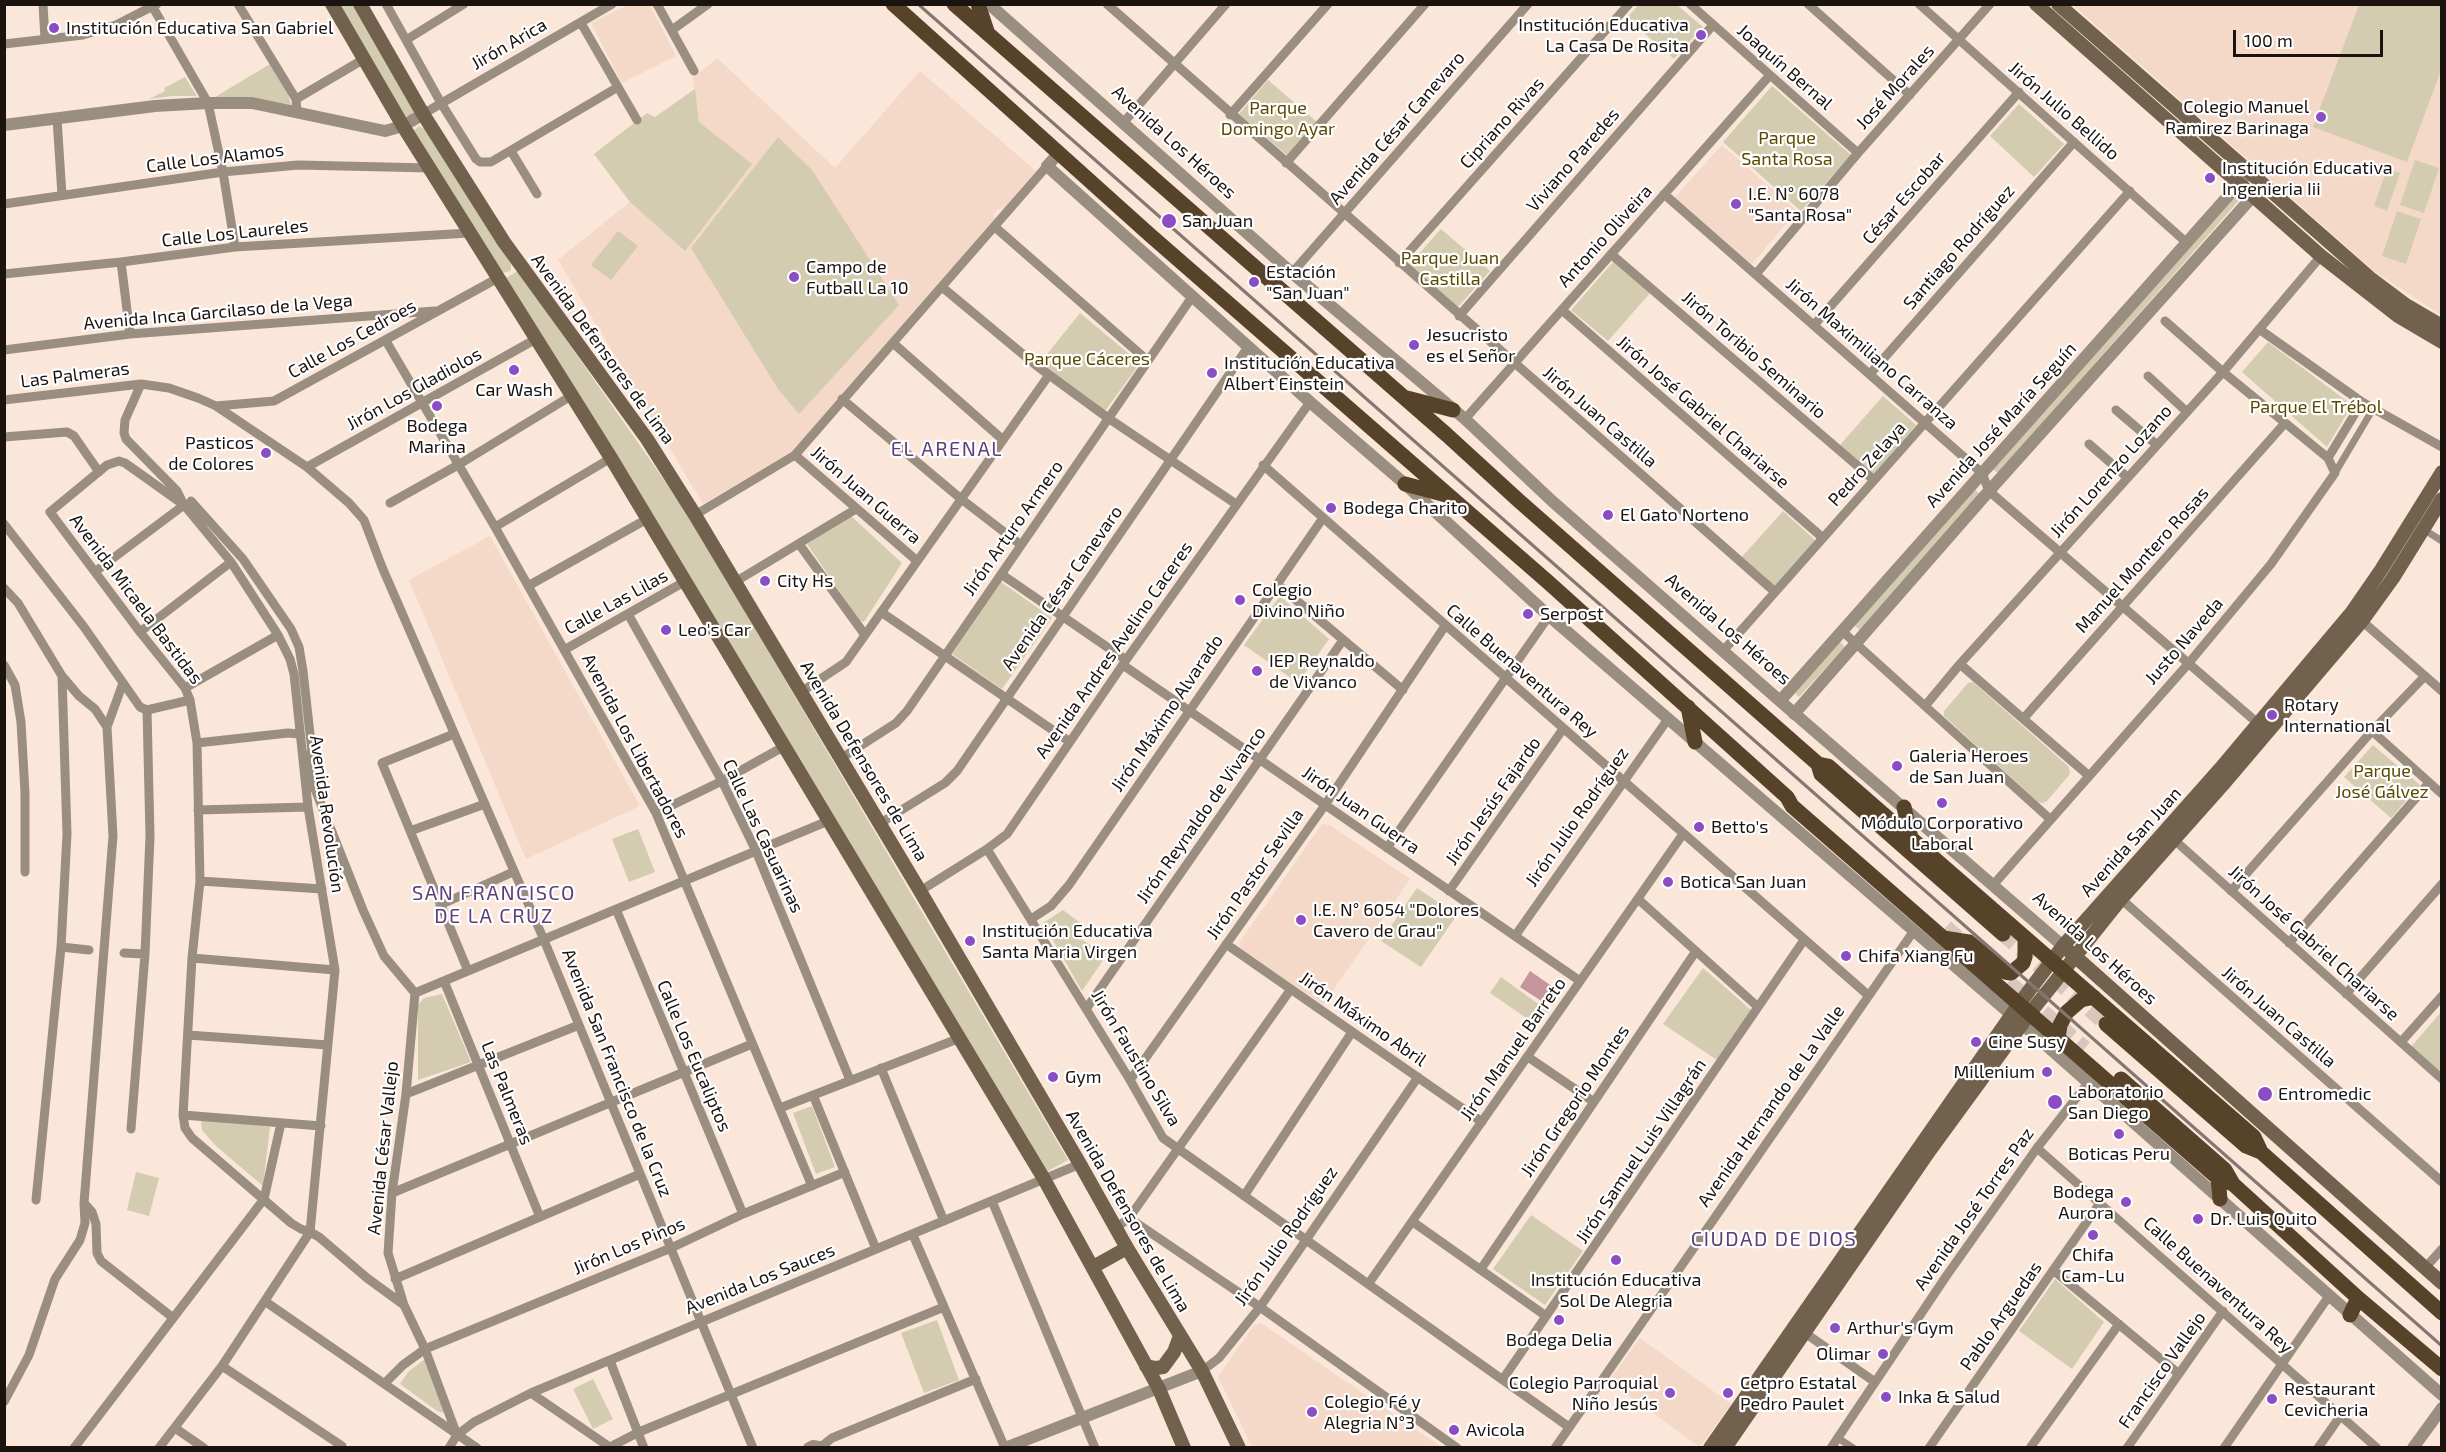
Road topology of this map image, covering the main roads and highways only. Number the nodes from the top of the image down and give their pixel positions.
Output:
1 (332, 4) edge
2 (360, 4) edge
3 (893, 4) edge
4 (954, 4) edge
5 (978, 4) edge
6 (2036, 4) edge
7 (2058, 4) edge
8 (988, 34) junction
9 (2442, 326) edge
10 (2442, 342) edge
11 (1404, 397) junction
12 (1459, 415) road end
13 (2442, 472) edge
14 (1405, 484) road end
15 (1451, 496) junction
16 (2442, 499) edge
17 (1688, 707) junction
18 (2263, 728) junction
19 (1695, 742) road end
20 (1818, 764) junction
21 (1904, 807) road end
22 (2169, 835) junction
23 (1911, 838) junction
24 (1944, 933) junction
25 (2003, 934) tunnel mouth
26 (2025, 938) junction
27 (2063, 946) junction
28 (2074, 956) junction
29 (2057, 966) junction
30 (2094, 997) junction
31 (2020, 1014) junction
32 (2106, 1024) tunnel mouth
33 (2058, 1038) junction
34 (2085, 1048) tunnel mouth
35 (2261, 1152) junction
36 (2218, 1178) junction
37 (2233, 1184) junction
38 (2220, 1199) road end
39 (1127, 1248) junction
40 (1093, 1267) junction
41 (2442, 1283) edge
42 (2358, 1298) junction
43 (2442, 1313) edge
44 (2350, 1315) road end
45 (1180, 1336) junction
46 (1146, 1365) junction
47 (2442, 1369) edge
48 (1159, 1389) junction
49 (1184, 1448) edge
50 (1194, 1448) edge
51 (1238, 1448) edge
52 (1710, 1448) edge
53 (1725, 1448) edge

1 - 40 main road
2 - 39 main road, Avenida Defensores de Lima
3 - 15 main road
4 - 8 main road, Avenida Los Héroes
5 - 8 main road
6 - 10 main road
7 - 9 main road
8 - 11 main road, Avenida Los Héroes
11 - 12 main road
11 - 20 main road, Avenida Los Héroes
13 - 18 main road, Avenida San Juan
14 - 15 main road
15 - 17 main road
16 - 18 main road, Avenida San Juan
17 - 19 main road
17 - 24 main road
18 - 22 main road, Avenida San Juan
20 - 23 main road, Avenida Los Héroes
20 - 25 main road, Avenida Los Héroes
21 - 23 main road
22 - 27 main road, Avenida San Juan
22 - 28 main road, Avenida San Juan
23 - 26 main road, Avenida Los Héroes
24 - 26 main road
24 - 31 main road
26 - 29 main road, Avenida Los Héroes
27 - 28 main road, Avenida Los Héroes
27 - 29 main road, Avenida San Juan
28 - 29 main road, Avenida San Juan
28 - 41 main road, Avenida Los Héroes
29 - 30 main road, Avenida Los Héroes
29 - 31 main road, Avenida San Juan
30 - 33 main road
30 - 35 main road, Avenida Los Héroes
31 - 33 main road
31 - 52 main road, Avenida San Juan
31 - 53 main road, Avenida San Juan
32 - 35 main road, Avenida Los Héroes
33 - 36 main road
34 - 37 main road
35 - 43 main road, Avenida Los Héroes
36 - 37 main road
36 - 38 main road
37 - 42 main road
39 - 40 main road
39 - 45 main road, Avenida Defensores de Lima
40 - 46 main road
42 - 44 main road
42 - 47 main road
45 - 46 main road
45 - 51 main road, Avenida Defensores de Lima
46 - 48 main road
48 - 49 main road
48 - 50 main road

